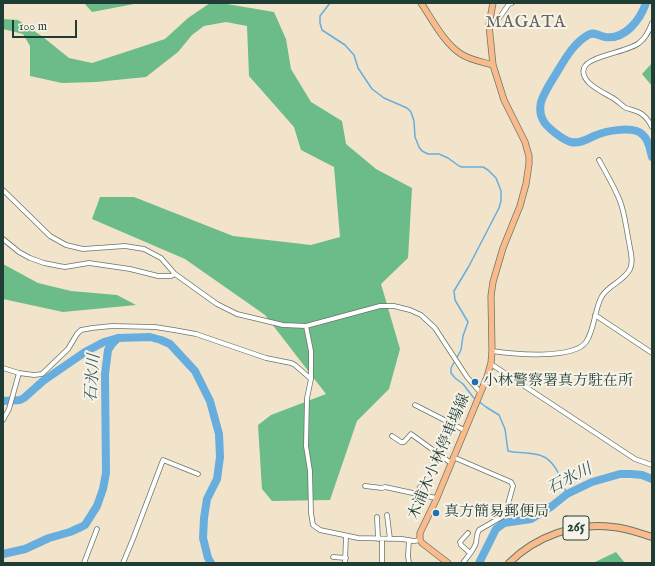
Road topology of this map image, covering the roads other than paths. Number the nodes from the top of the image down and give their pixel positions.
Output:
1 (421, 3) edge
2 (493, 3) edge
3 (512, 3) edge
4 (652, 23) edge
5 (489, 25) junction
6 (493, 65) junction
7 (652, 127) edge
8 (599, 160) dead end
9 (3, 190) edge
10 (3, 240) edge
11 (174, 274) junction
12 (595, 315) junction
13 (306, 326) junction
14 (492, 351) junction
15 (652, 353) edge
16 (491, 364) junction
17 (3, 368) edge
18 (19, 373) junction
19 (311, 380) junction
20 (480, 392) junction
21 (415, 405) dead end
22 (3, 420) edge
23 (464, 430) junction
24 (392, 436) dead end
25 (453, 457) junction
26 (451, 463) junction
27 (652, 465) edge
28 (198, 474) dead end
29 (365, 486) dead end
30 (420, 487) dead end
31 (417, 494) junction
32 (436, 498) junction
33 (388, 515) dead end
34 (377, 517) dead end
35 (97, 529) dead end
36 (468, 533) dead end
37 (346, 536) junction
38 (652, 537) edge
39 (380, 539) junction
40 (390, 539) junction
41 (409, 540) junction
42 (420, 540) junction
43 (470, 553) junction
44 (333, 557) dead end
45 (346, 558) junction
46 (84, 563) edge
47 (123, 563) edge
48 (345, 563) edge
49 (382, 563) edge
50 (409, 563) edge
51 (448, 563) edge
52 (463, 563) edge
53 (509, 563) edge

1 - 6 main road
2 - 5 main road, 木浦木小林停車場線
3 - 5 street
4 - 7 street
5 - 6 main road, 木浦木小林停車場線
6 - 14 main road, 木浦木小林停車場線
8 - 12 street
9 - 11 street
10 - 11 street
11 - 13 street
12 - 14 street
12 - 15 street
13 - 19 street
13 - 20 street
14 - 16 main road, 木浦木小林停車場線
16 - 20 main road, 木浦木小林停車場線
16 - 27 street
17 - 18 street
18 - 19 street
18 - 22 street
19 - 37 street
20 - 23 main road, 木浦木小林停車場線
21 - 23 street
23 - 25 main road, 木浦木小林停車場線
24 - 26 street
25 - 26 main road, 木浦木小林停車場線
25 - 43 street
26 - 32 main road, 木浦木小林停車場線
28 - 47 street
29 - 31 street
30 - 31 street
31 - 32 street
32 - 42 main road, 木浦木小林停車場線
33 - 40 street
34 - 39 street
35 - 46 street
36 - 43 street
37 - 39 street
37 - 45 street
38 - 53 highway, 265
39 - 40 street
39 - 49 street
40 - 41 street
41 - 42 street
41 - 50 street
42 - 51 main road, 木浦木小林停車場線
43 - 52 street
44 - 45 street
45 - 48 street

